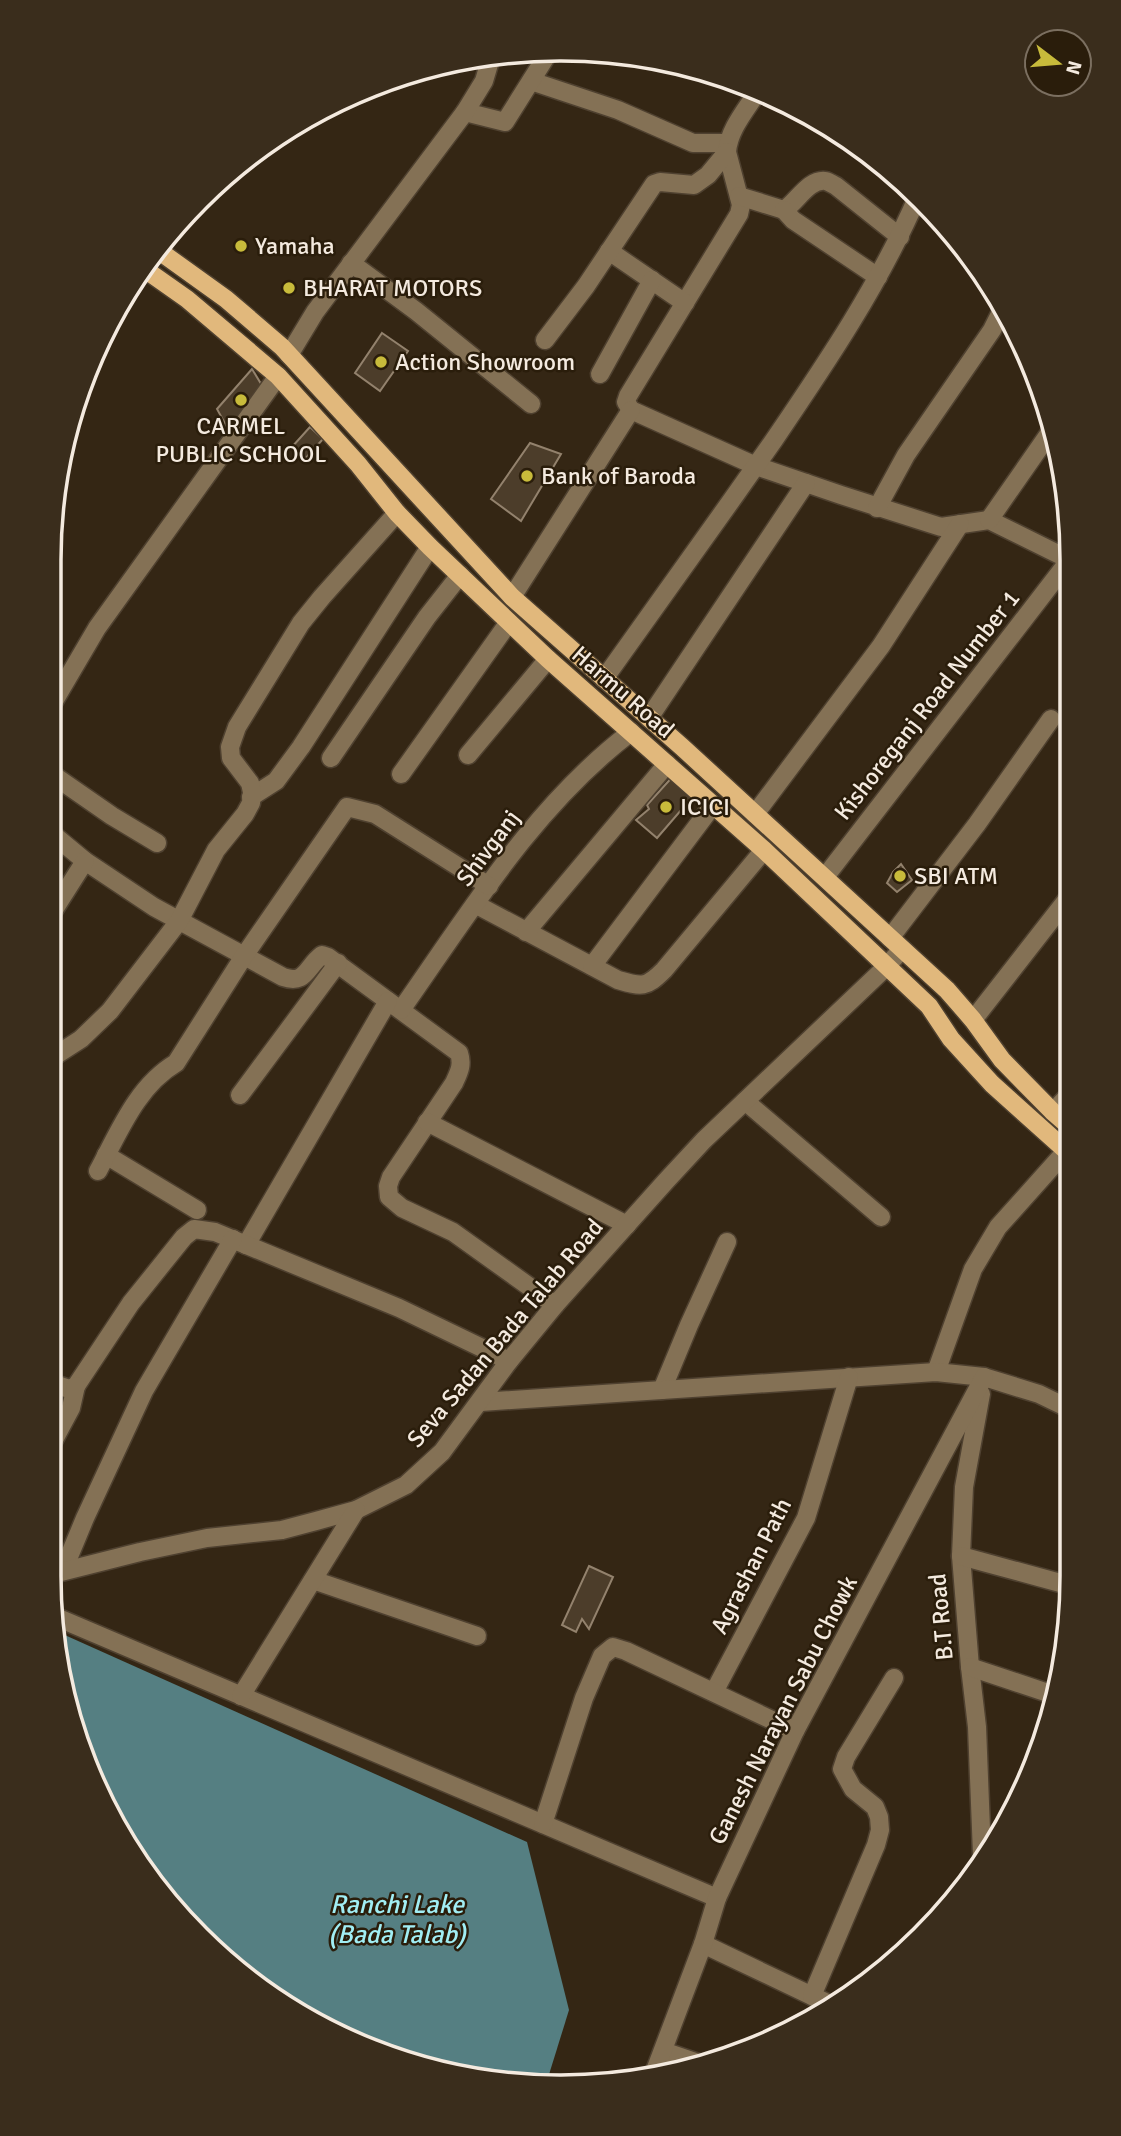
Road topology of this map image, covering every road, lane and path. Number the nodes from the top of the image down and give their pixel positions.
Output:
1 (543, 62) edge
2 (488, 67) edge
3 (531, 82) junction
4 (753, 99) edge
5 (465, 112) junction
6 (728, 147) junction
7 (739, 196) junction
8 (913, 206) edge
9 (784, 211) junction
10 (900, 237) junction
11 (609, 251) junction
12 (165, 255) edge
13 (351, 263) junction
14 (152, 274) edge
15 (878, 277) junction
16 (652, 280) junction
17 (685, 303) junction
18 (997, 320) edge
19 (545, 340) dead end
20 (289, 355) junction
21 (600, 374) dead end
22 (278, 376) junction
23 (531, 404) dead end
24 (631, 410) junction
25 (1045, 440) edge
26 (756, 466) junction
27 (806, 483) junction
28 (877, 508) junction
29 (397, 513) junction
30 (989, 520) junction
31 (960, 524) junction
32 (430, 547) junction
33 (1060, 556) edge
34 (1060, 570) edge
35 (460, 575) junction
36 (512, 597) junction
37 (509, 622) junction
38 (548, 659) junction
39 (604, 679) junction
40 (61, 689) edge
41 (649, 718) junction
42 (1051, 719) dead end
43 (631, 732) junction
44 (468, 755) dead end
45 (331, 758) dead end
46 (667, 764) junction
47 (401, 774) dead end
48 (61, 781) edge
49 (251, 797) junction
50 (713, 805) junction
51 (755, 814) junction
52 (61, 841) edge
53 (157, 843) dead end
54 (764, 850) junction
55 (85, 861) junction
56 (825, 877) junction
57 (489, 886) junction
58 (61, 899) edge
59 (475, 905) junction
60 (1060, 909) edge
61 (179, 921) junction
62 (526, 932) junction
63 (896, 943) junction
64 (244, 956) junction
65 (338, 963) junction
66 (592, 967) junction
67 (886, 967) junction
68 (394, 1005) junction
69 (973, 1020) junction
70 (61, 1052) edge
71 (240, 1095) dead end
72 (745, 1101) junction
73 (1060, 1105) edge
74 (1053, 1112) junction
75 (1060, 1118) edge
76 (427, 1122) junction
77 (1060, 1145) edge
78 (1060, 1161) edge
79 (197, 1210) dead end
80 (881, 1217) dead end
81 (627, 1225) junction
82 (240, 1242) junction
83 (727, 1242) dead end
84 (555, 1305) junction
85 (509, 1362) junction
86 (936, 1371) junction
87 (849, 1377) junction
88 (984, 1377) junction
89 (61, 1386) edge
90 (76, 1386) junction
91 (662, 1390) junction
92 (481, 1402) junction
93 (1060, 1404) edge
94 (61, 1427) edge
95 (356, 1510) junction
96 (961, 1556) junction
97 (61, 1564) edge
98 (61, 1572) edge
99 (313, 1580) junction
100 (1060, 1583) edge
101 (63, 1620) edge
102 (477, 1636) dead end
103 (970, 1667) junction
104 (894, 1678) dead end
105 (714, 1692) junction
106 (1046, 1693) edge
107 (241, 1696) junction
108 (795, 1731) junction
109 (543, 1824) junction
110 (982, 1844) edge
111 (717, 1898) junction
112 (703, 1944) junction
113 (812, 1996) junction
114 (822, 2001) edge
115 (663, 2051) junction
116 (685, 2059) edge
117 (657, 2065) edge

1 - 3 street
2 - 5 street
3 - 5 street
3 - 6 street
4 - 6 street
5 - 13 street
6 - 7 street
6 - 11 street
7 - 9 street
7 - 17 street
8 - 10 street
9 - 10 street
9 - 15 street
10 - 15 street
11 - 16 street
11 - 19 street
12 - 20 main road, Harmu Road
13 - 20 street
13 - 23 street
14 - 22 main road, Harmu Road
15 - 26 street
16 - 17 street
16 - 21 street
17 - 24 street
18 - 28 street
20 - 36 main road, Harmu Road
22 - 29 main road, Harmu Road
22 - 40 street
24 - 26 street
24 - 36 street
25 - 30 street
26 - 27 street
26 - 39 street
27 - 28 street
27 - 41 street
28 - 31 street
29 - 32 main road, Harmu Road
29 - 49 street
30 - 31 street
30 - 33 street
31 - 51 street
32 - 35 main road, Harmu Road
32 - 49 street
34 - 56 street, Kishoreganj Road Number 1
35 - 37 main road, Harmu Road
35 - 45 street
36 - 39 main road, Harmu Road
37 - 38 main road, Harmu Road
37 - 47 street
38 - 43 main road, Harmu Road
38 - 44 street
39 - 41 main road, Harmu Road
41 - 51 main road, Harmu Road
42 - 63 street, Seva Sadan Bada Talab Road
43 - 46 main road, Harmu Road
43 - 57 street, Shivganj
46 - 50 main road, Harmu Road
46 - 62 street
48 - 53 street
49 - 61 street
50 - 54 main road, Harmu Road
50 - 66 street
51 - 56 main road, Harmu Road
52 - 55 street
54 - 66 street
54 - 67 main road, Harmu Road
55 - 58 street
55 - 61 street
56 - 63 main road, Harmu Road
57 - 59 street, Shivganj
57 - 64 street
59 - 62 street
59 - 68 street, Shivganj
60 - 69 street
61 - 64 street
61 - 70 street
62 - 66 street
63 - 67 street, Seva Sadan Bada Talab Road
63 - 69 main road, Harmu Road
64 - 65 street
64 - 79 street
65 - 68 street
65 - 71 street
67 - 72 street, Seva Sadan Bada Talab Road
67 - 77 main road, Harmu Road
68 - 76 street
68 - 82 street, Shivganj
69 - 74 main road, Harmu Road
72 - 80 street
72 - 81 street, Seva Sadan Bada Talab Road
73 - 74 street
74 - 75 main road, Harmu Road
76 - 81 street
76 - 84 street
78 - 86 street
81 - 84 street, Seva Sadan Bada Talab Road
82 - 85 street
82 - 90 street
82 - 97 street, Shivganj
83 - 91 street
84 - 85 street, Seva Sadan Bada Talab Road
85 - 92 street, Seva Sadan Bada Talab Road
86 - 87 street
86 - 88 street
87 - 91 street
87 - 105 street, Agrashan Path
88 - 93 street
88 - 96 street, B.T Road
88 - 108 street, Ganesh Narayan Sabu Chowk
89 - 90 street
90 - 94 street
91 - 92 street
92 - 95 street, Seva Sadan Bada Talab Road
95 - 98 street, Seva Sadan Bada Talab Road
95 - 99 street
96 - 100 street
96 - 103 street, B.T Road
99 - 102 street
99 - 107 street
101 - 107 street
103 - 106 street
103 - 110 street, B.T Road
104 - 113 street
105 - 108 street
105 - 109 street
107 - 109 street
108 - 111 street, Ganesh Narayan Sabu Chowk
109 - 111 street
111 - 112 street, Ganesh Narayan Sabu Chowk
112 - 113 street
112 - 115 street, Ganesh Narayan Sabu Chowk
113 - 114 street
115 - 116 street
115 - 117 street, Ganesh Narayan Sabu Chowk

